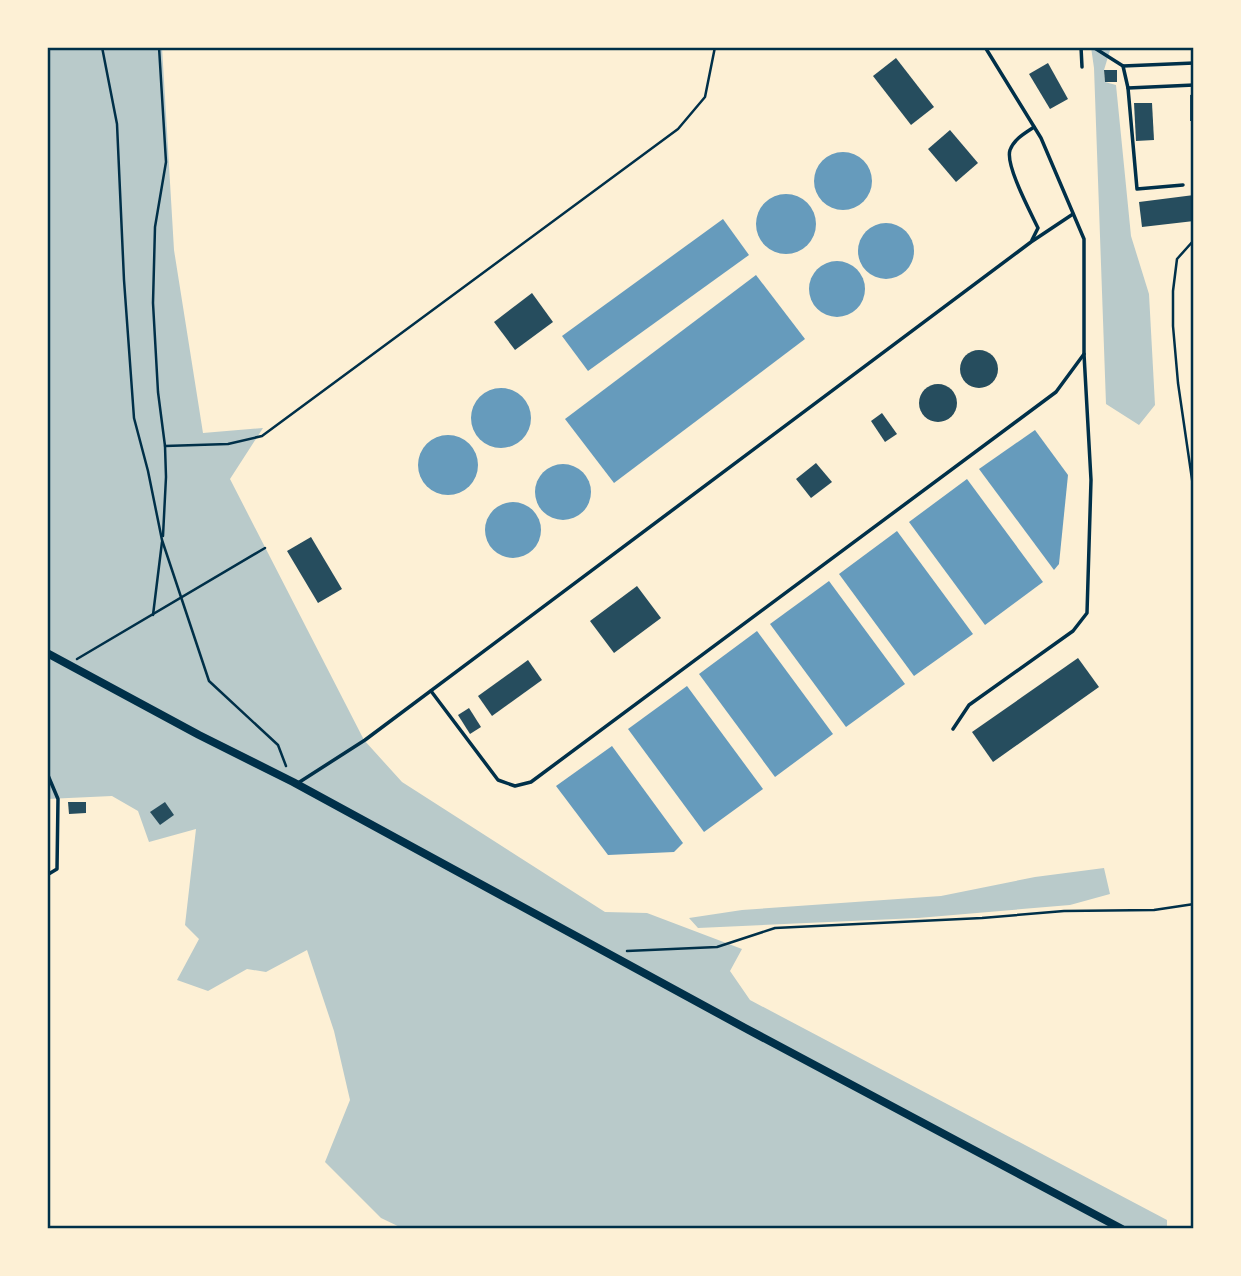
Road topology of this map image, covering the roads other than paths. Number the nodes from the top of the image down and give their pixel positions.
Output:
1 (985, 47) edge
2 (1081, 47) edge
3 (1093, 47) edge
4 (1194, 63) edge
5 (1123, 66) junction
6 (1082, 67) dead end
7 (1194, 85) edge
8 (1128, 88) junction
9 (1034, 127) junction
10 (1184, 185) dead end
11 (1073, 214) junction
12 (1031, 242) junction
13 (1084, 354) junction
14 (47, 653) edge
15 (431, 691) junction
16 (953, 729) dead end
17 (47, 773) edge
18 (294, 783) junction
19 (47, 875) edge
20 (1122, 1229) edge

1 - 9 lane
2 - 6 lane
3 - 5 lane
4 - 5 lane
5 - 8 lane
7 - 8 lane
8 - 10 lane
9 - 11 lane
9 - 12 lane
11 - 12 lane
11 - 13 lane
12 - 15 lane
13 - 15 lane
13 - 16 lane
14 - 18 street
15 - 18 lane
17 - 19 lane
18 - 20 street

